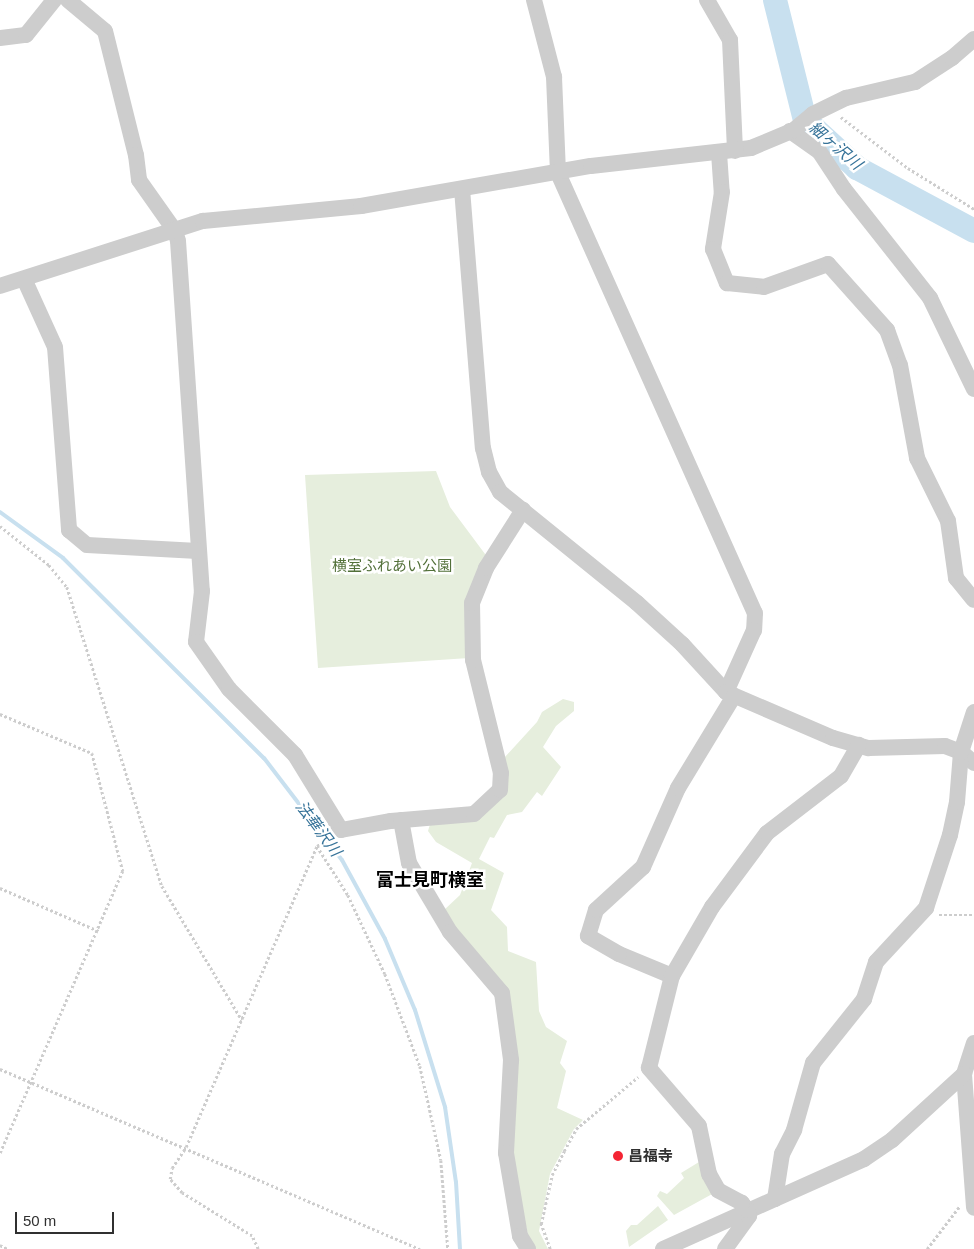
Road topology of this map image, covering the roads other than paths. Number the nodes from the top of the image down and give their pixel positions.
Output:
1 (54, 0) edge
2 (68, 0) edge
3 (534, 0) edge
4 (707, 0) edge
5 (0, 38) edge
6 (974, 39) edge
7 (792, 130) junction
8 (727, 152) junction
9 (558, 173) junction
10 (462, 189) junction
11 (175, 231) junction
12 (26, 281) junction
13 (0, 286) edge
14 (974, 389) edge
15 (523, 510) junction
16 (198, 551) junction
17 (974, 600) edge
18 (730, 694) junction
19 (974, 712) edge
20 (859, 746) junction
21 (961, 752) junction
22 (974, 763) edge
23 (401, 820) junction
24 (672, 976) junction
25 (974, 1043) edge
26 (964, 1074) junction
27 (971, 1141) edge
28 (775, 1199) junction
29 (973, 1201) edge
30 (747, 1210) junction
31 (528, 1249) edge
32 (663, 1249) edge
33 (725, 1249) edge

1 - 5 street
2 - 11 street
3 - 9 street
4 - 8 street
6 - 7 street
7 - 8 street
7 - 14 street
8 - 9 street
8 - 17 street
9 - 10 street
9 - 18 street
10 - 11 street
10 - 15 street
11 - 12 street
11 - 16 street
12 - 13 street
12 - 16 street
15 - 18 street
15 - 23 street
16 - 23 street
18 - 20 street
18 - 24 street
19 - 21 street
20 - 21 street
20 - 24 street
21 - 22 street
21 - 28 street
23 - 31 street
24 - 30 street
25 - 26 street
26 - 27 street
26 - 28 street
27 - 29 street
28 - 30 street
30 - 32 street
30 - 33 street

